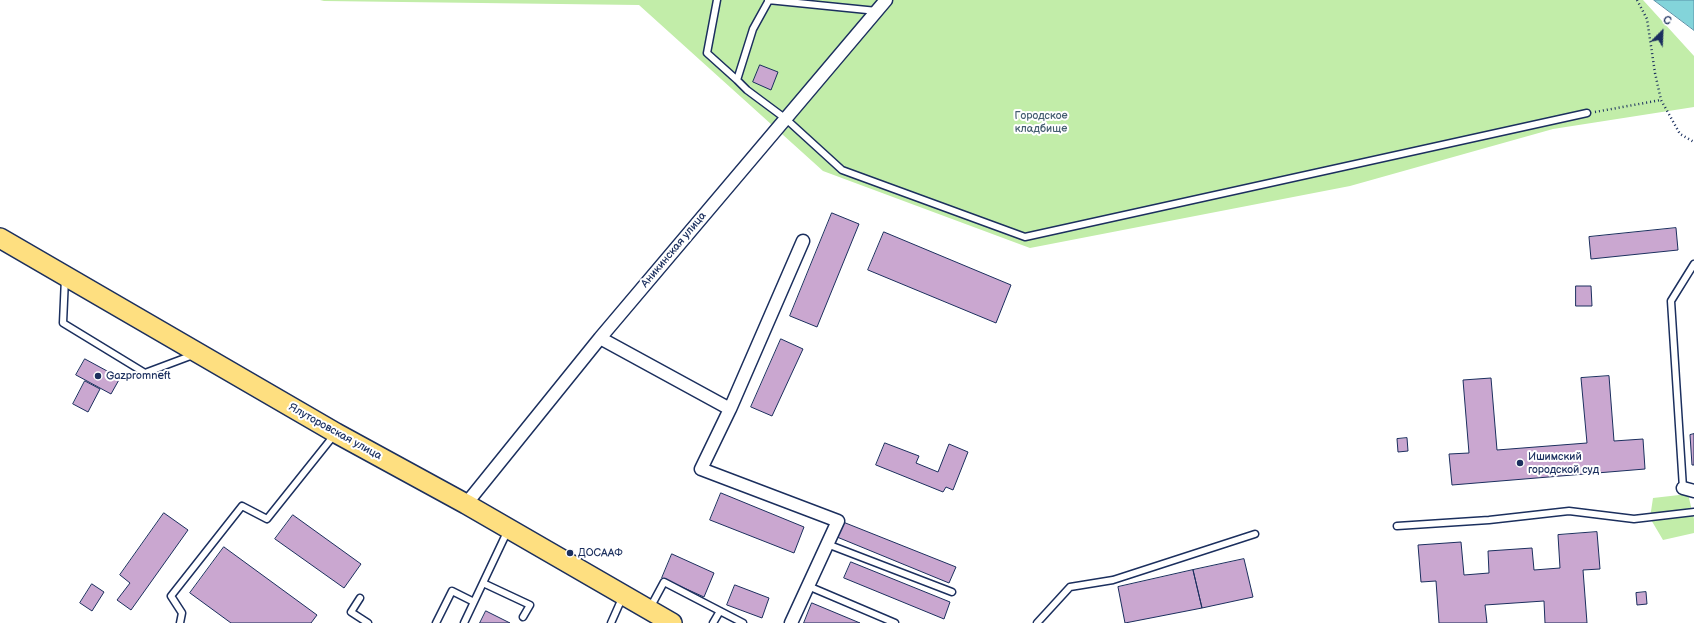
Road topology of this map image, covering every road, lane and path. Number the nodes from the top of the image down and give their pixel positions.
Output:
1 (716, 0) edge
2 (768, 0) edge
3 (886, 0) edge
4 (1637, 0) edge
5 (877, 11) junction
6 (738, 80) junction
7 (1661, 100) junction
8 (1587, 113) joint
9 (786, 119) junction
10 (1694, 142) edge
11 (0, 238) edge
12 (803, 241) dead end
13 (1694, 264) edge
14 (65, 275) junction
15 (600, 338) junction
16 (198, 353) junction
17 (730, 409) junction
18 (336, 433) junction
19 (1689, 489) edge
20 (466, 504) junction
21 (1694, 512) edge
22 (1397, 526) dead end
23 (508, 528) junction
24 (1255, 534) dead end
25 (827, 544) junction
26 (483, 583) junction
27 (808, 586) junction
28 (952, 592) dead end
29 (624, 595) junction
30 (360, 598) dead end
31 (474, 602) junction
32 (649, 610) junction
33 (720, 611) junction
34 (523, 617) dead end
35 (180, 623) edge
36 (368, 623) edge
37 (436, 623) edge
38 (464, 623) edge
39 (611, 623) edge
40 (672, 623) edge
41 (713, 623) edge
42 (743, 623) edge
43 (791, 623) edge
44 (895, 623) edge
45 (1037, 623) edge

1 - 6 lane
2 - 5 lane
2 - 6 lane
3 - 5 street, Аникинская улица
4 - 7 path
5 - 9 street, Аникинская улица
6 - 9 lane
7 - 8 path
7 - 10 path
8 - 9 lane
9 - 15 street, Аникинская улица
11 - 14 main road, Ялуторовская улица
12 - 17 street
13 - 19 lane
14 - 16 main road, Ялуторовская улица
14 - 16 lane
15 - 17 street
15 - 20 street, Аникинская улица
16 - 18 main road, Ялуторовская улица
17 - 25 street
18 - 20 main road, Ялуторовская улица
18 - 35 lane
20 - 23 main road, Ялуторовская улица
21 - 22 lane
23 - 26 lane
23 - 29 main road, Ялуторовская улица
24 - 45 lane
25 - 27 street
25 - 28 lane
26 - 31 lane
26 - 34 lane
27 - 43 street
27 - 44 lane
29 - 32 main road, Ялуторовская улица
29 - 39 lane
30 - 36 lane
31 - 37 lane
31 - 38 lane
32 - 33 lane
32 - 40 main road, Ялуторовская улица
33 - 41 lane
33 - 42 lane

